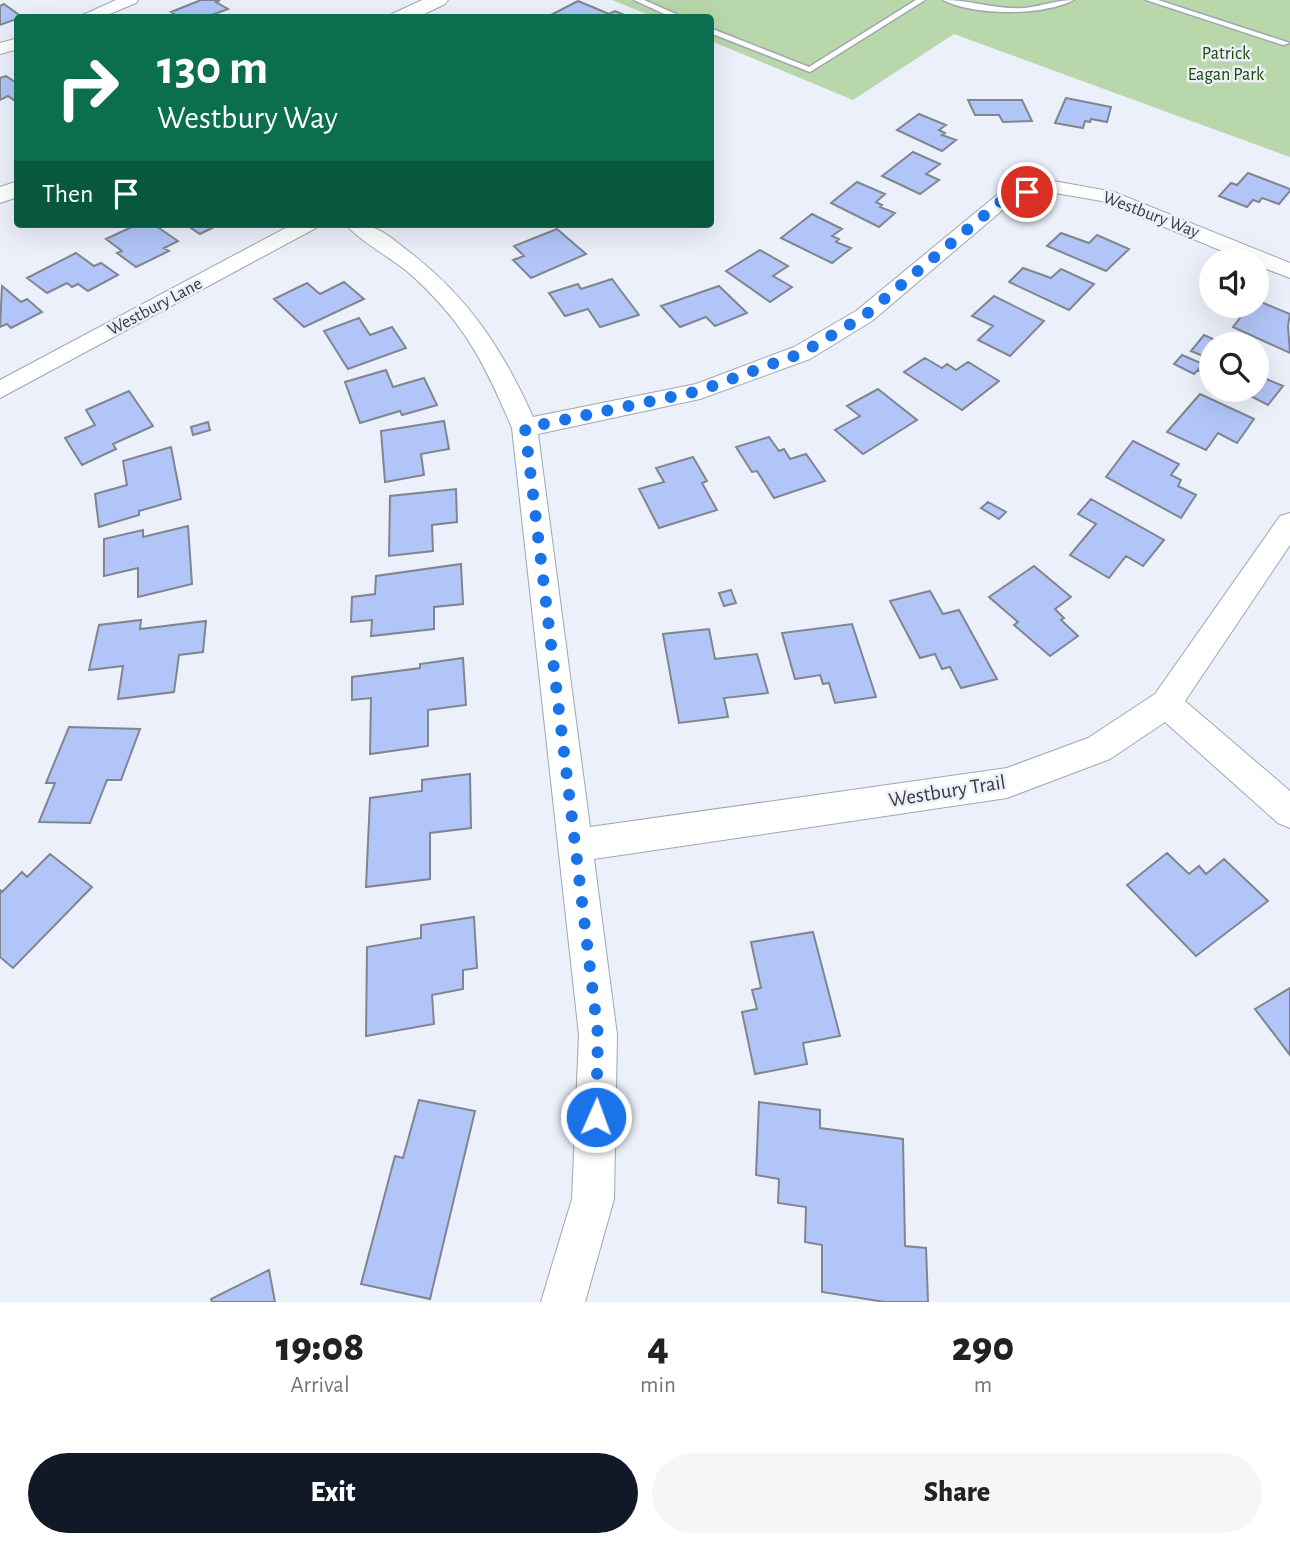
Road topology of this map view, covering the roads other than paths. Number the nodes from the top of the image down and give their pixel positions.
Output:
1 (130, 0) edge
2 (438, 0) edge
3 (638, 0) edge
4 (920, 0) edge
5 (947, 0) edge
6 (1070, 0) edge
7 (1150, 0) edge
8 (94, 14) edge
9 (408, 14) edge
10 (671, 14) edge
11 (714, 32) edge
12 (1286, 43) dead end
13 (302, 228) edge
14 (362, 228) edge
15 (1290, 271) edge
16 (0, 390) edge
17 (525, 428) junction
18 (1290, 523) edge
19 (1166, 704) junction
20 (1290, 812) edge
21 (577, 845) junction
22 (564, 1302) edge

1 - 8 street
2 - 9 street
3 - 10 lane
4 - 11 lane
5 - 6 lane
7 - 12 lane
13 - 16 street, Westbury Lane
14 - 17 street
15 - 17 street, Westbury Way
17 - 21 street
18 - 19 street, Westbury Trail
19 - 20 street
19 - 21 street, Westbury Trail
21 - 22 street

